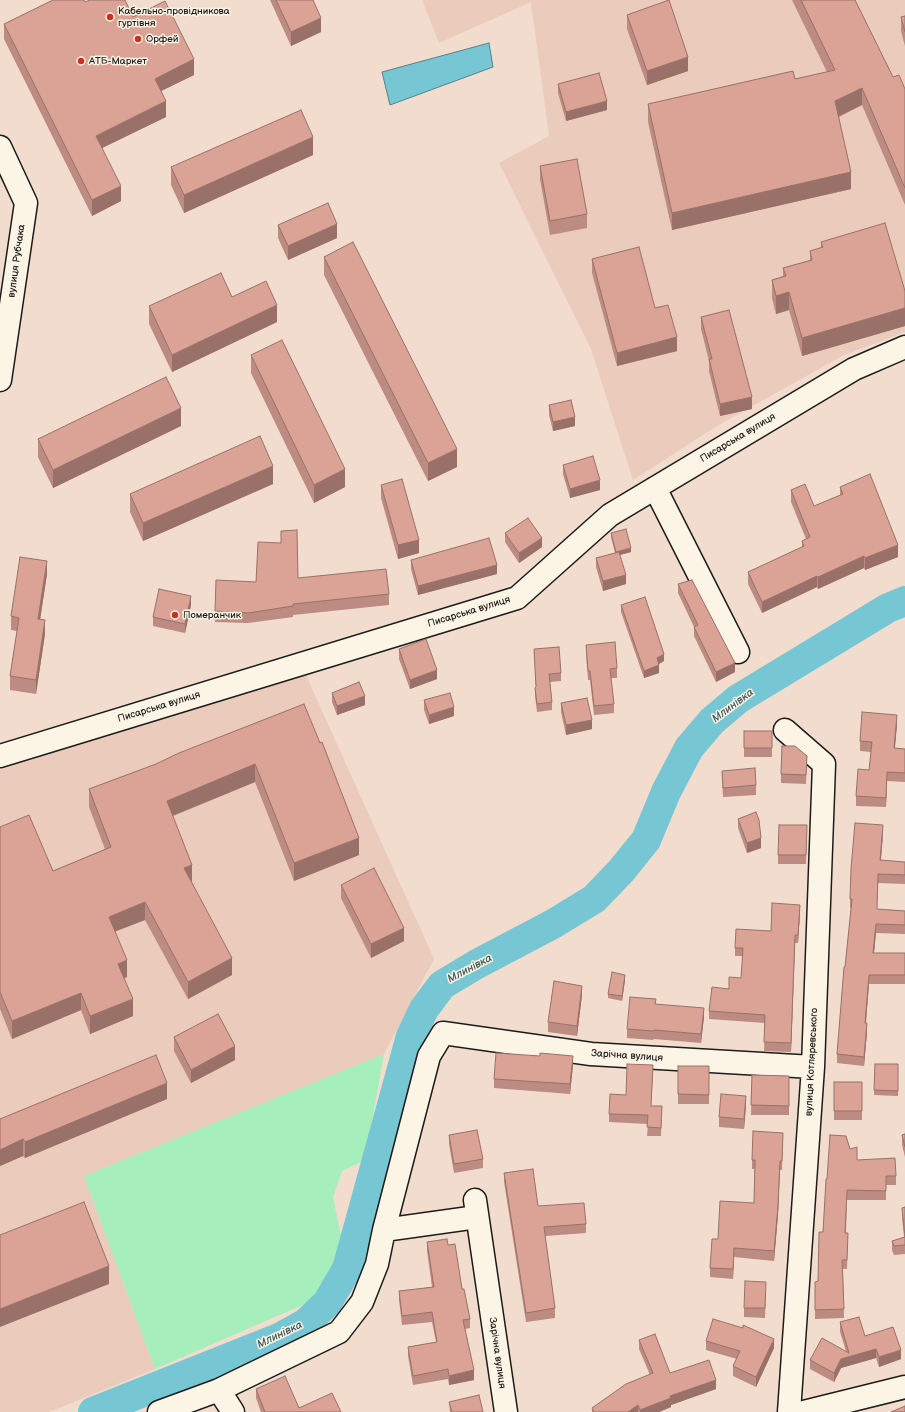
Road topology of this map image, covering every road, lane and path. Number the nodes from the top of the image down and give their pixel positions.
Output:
1 (0, 147) edge
2 (905, 347) edge
3 (0, 380) edge
4 (655, 488) junction
5 (738, 652) dead end
6 (785, 730) dead end
7 (0, 756) edge
8 (813, 1067) junction
9 (384, 1230) junction
10 (905, 1387) edge
11 (219, 1390) junction
12 (158, 1412) edge
13 (233, 1412) edge
14 (506, 1412) edge
15 (789, 1412) edge
16 (804, 1412) edge

1 - 3 street, вулиця Рубчака
2 - 4 street, Писарська вулиця
4 - 5 street
4 - 7 street, Писарська вулиця
6 - 8 street, вулиця Котляревського
8 - 9 street, Зарічна вулиця
8 - 15 street, вулиця Котляревського
9 - 11 street
9 - 14 street, Зарічна вулиця
10 - 16 street
11 - 12 street
11 - 13 street

